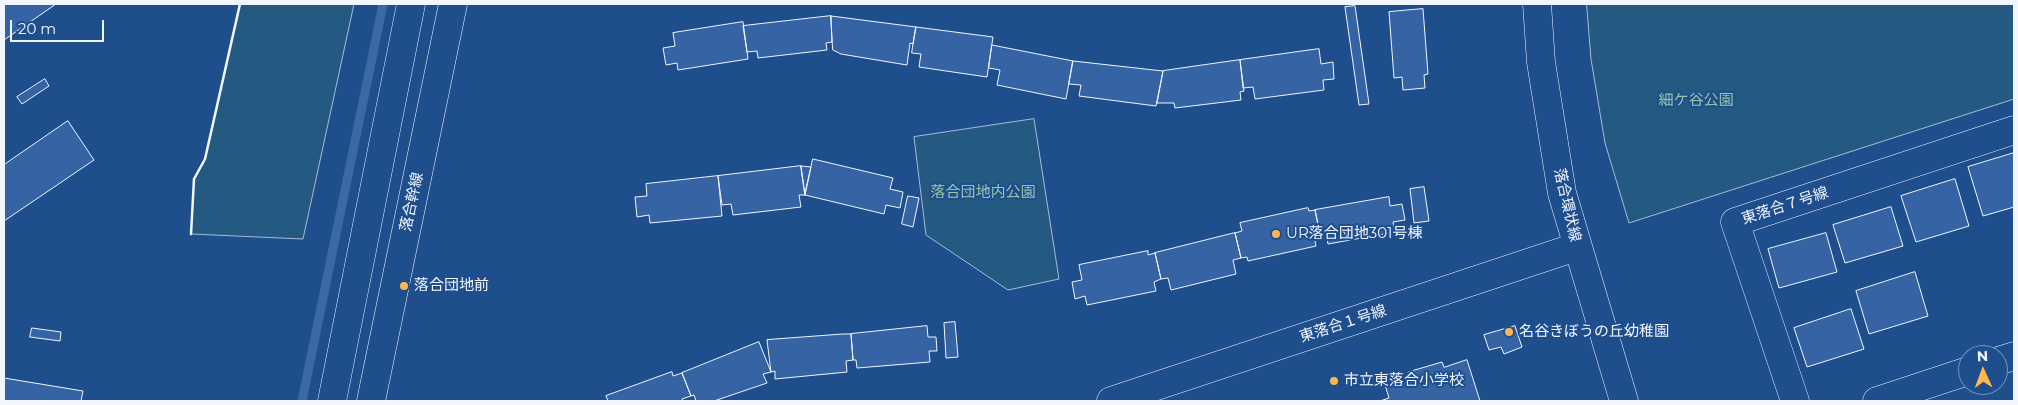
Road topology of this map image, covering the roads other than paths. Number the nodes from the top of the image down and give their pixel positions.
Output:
1 (411, 4) edge
2 (453, 4) edge
3 (1537, 4) edge
4 (2014, 130) edge
5 (1576, 247) junction
6 (1958, 374) edge
7 (332, 401) edge
8 (371, 401) edge
9 (1111, 401) edge
10 (1624, 401) edge
11 (1795, 401) edge
12 (1876, 401) edge

1 - 7 street
2 - 8 street, 落合幹線
3 - 5 street, 落合環状線
4 - 11 street, 東落合７号線
5 - 9 street, 東落合１号線
5 - 10 street, 落合環状線
6 - 12 street

